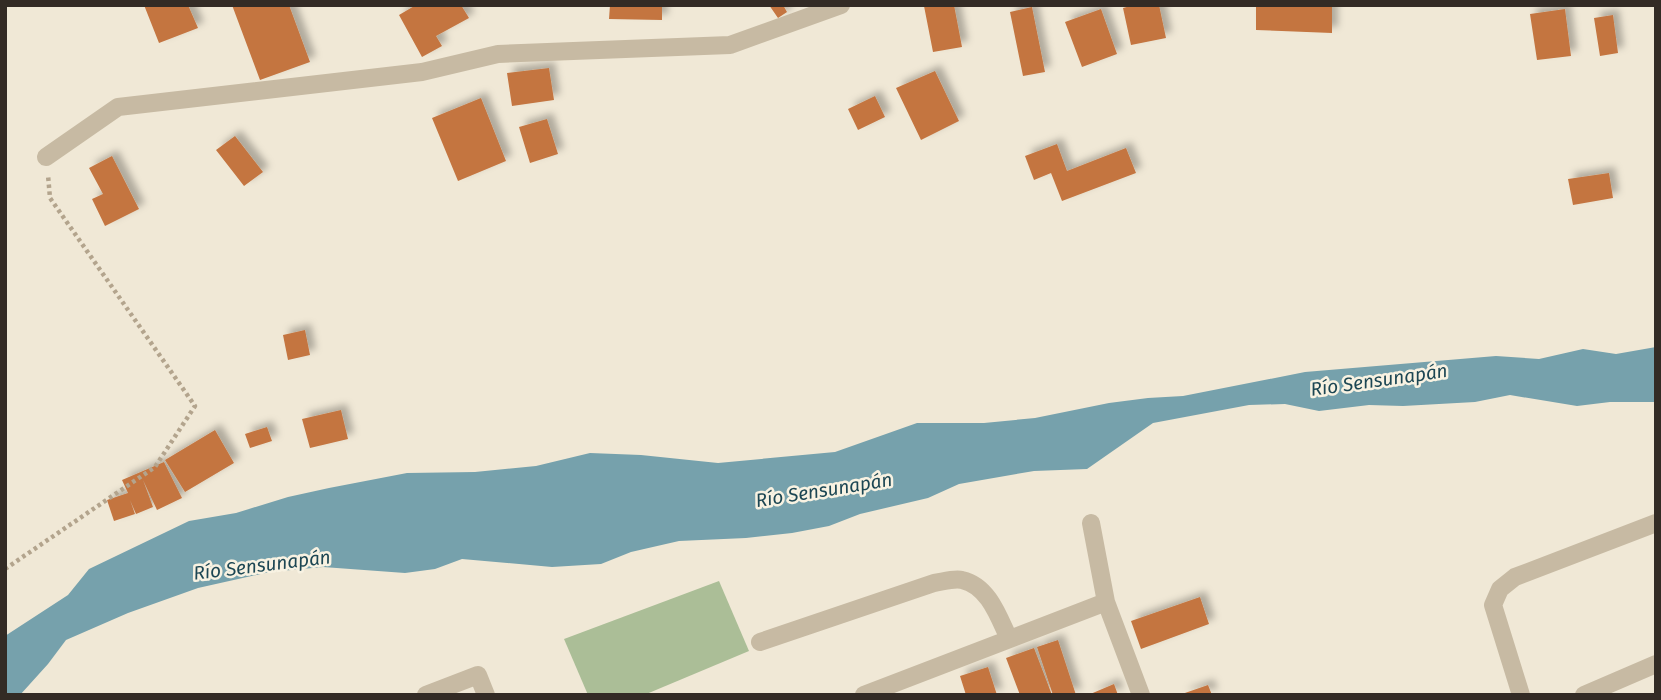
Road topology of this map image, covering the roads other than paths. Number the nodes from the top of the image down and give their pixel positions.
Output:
1 (841, 5) edge
2 (46, 157) road end
3 (1091, 523) dead end
4 (1656, 523) edge
5 (1106, 602) junction
6 (1009, 639) junction
7 (760, 642) dead end
8 (1656, 664) edge
9 (426, 695) edge
10 (486, 695) edge
11 (864, 695) edge
12 (1141, 695) edge
13 (1521, 695) edge
14 (1584, 695) edge

1 - 2 street
3 - 5 street
4 - 13 street
5 - 6 street
5 - 12 street
6 - 7 street
6 - 11 street
8 - 14 street
9 - 10 street

